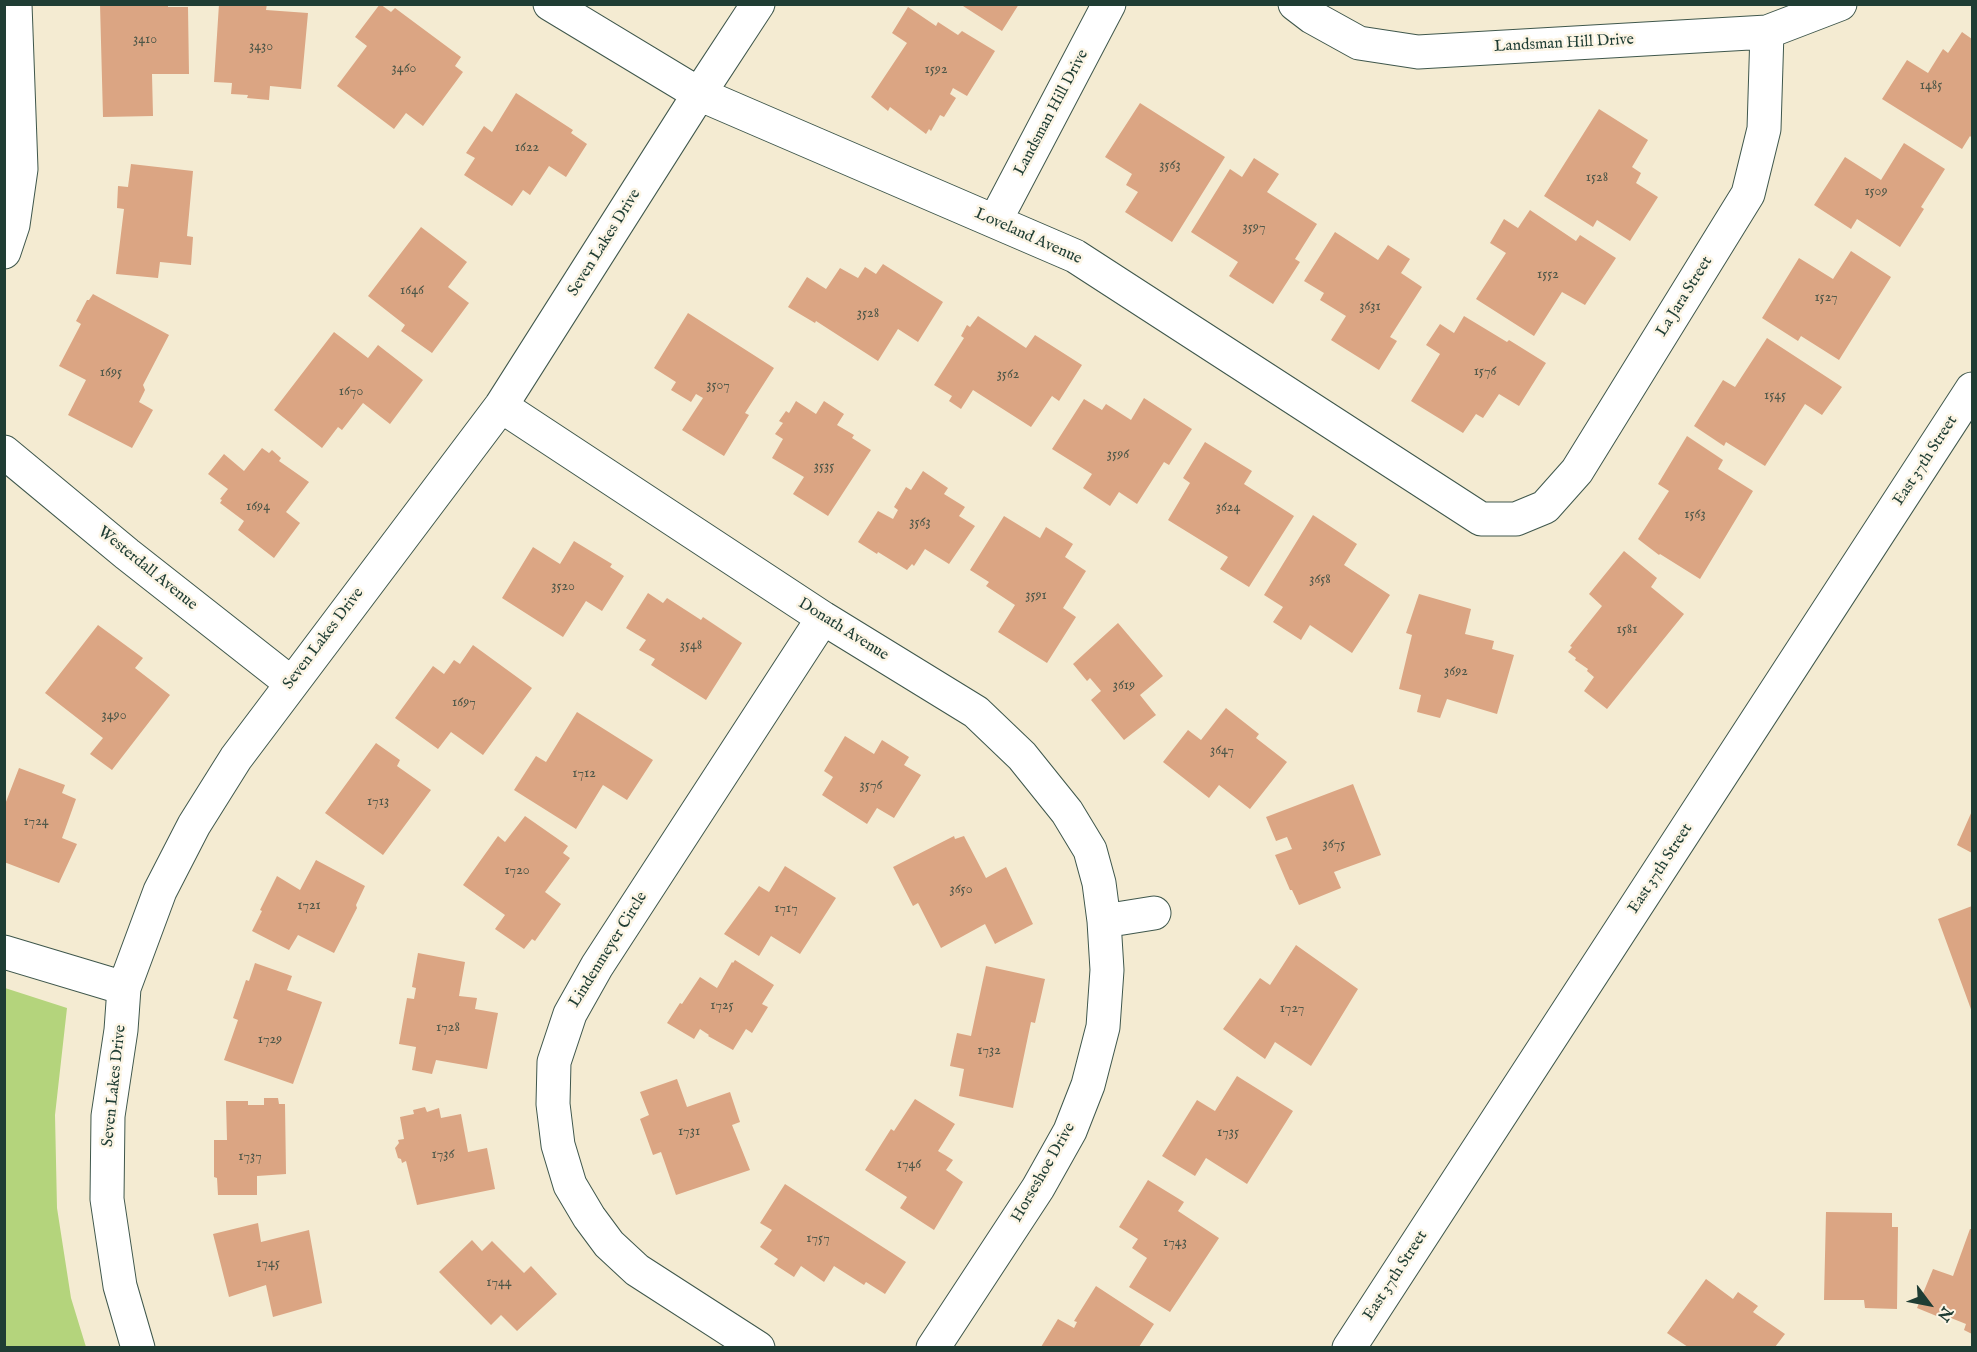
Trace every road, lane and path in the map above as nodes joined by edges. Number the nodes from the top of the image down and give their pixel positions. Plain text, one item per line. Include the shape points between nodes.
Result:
1 (15, 4) edge
2 (550, 4) edge
3 (759, 4) edge
4 (1108, 4) edge
5 (1295, 4) edge
6 (1840, 4) edge
7 (1767, 32) junction
8 (699, 94) junction
9 (995, 221) junction
10 (4, 252) edge
11 (1972, 390) edge
12 (501, 406) junction
13 (4, 452) edge
14 (1516, 519) joint
15 (823, 618) junction
16 (291, 683) junction
17 (1154, 912) dead end
18 (1104, 921) junction
19 (4, 952) edge
20 (123, 988) junction
21 (138, 1347) edge
22 (758, 1347) edge
23 (933, 1347) edge
24 (1349, 1347) edge

1 - 10 street via 21,169 13,225
2 - 8 street, Loveland Avenue
3 - 8 street, Seven Lakes Drive
4 - 9 street, Landsman Hill Drive
5 - 7 street, Landsman Hill Drive via 1359,43 1418,52
6 - 7 street, Landsman Hill Drive
7 - 14 street, La Jara Street via 1764,129 1748,194 1576,471 1545,507
8 - 9 street, Loveland Avenue
8 - 12 street, Seven Lakes Drive
9 - 14 street, Loveland Avenue via 1075,256 1482,519
11 - 24 street, East 37th Street
12 - 15 street, Donath Avenue
12 - 16 street, Seven Lakes Drive
13 - 16 street, Westerdall Avenue
15 - 18 street, Donath Avenue via 976,712 1022,756 1067,812 1090,850
15 - 22 street, Lindenmeyer Circle via 597,966 570,1014 554,1062 553,1104 558,1145 570,1185 589,1217 609,1244 637,1270
16 - 20 street, Seven Lakes Drive via 236,758 194,825 160,891
17 - 18 street
18 - 23 street, Horseshoe Drive via 1107,970 1103,1027 1088,1085 1070,1131 1038,1188
19 - 20 street
20 - 21 street, Seven Lakes Drive via 108,1116 107,1199 120,1286

